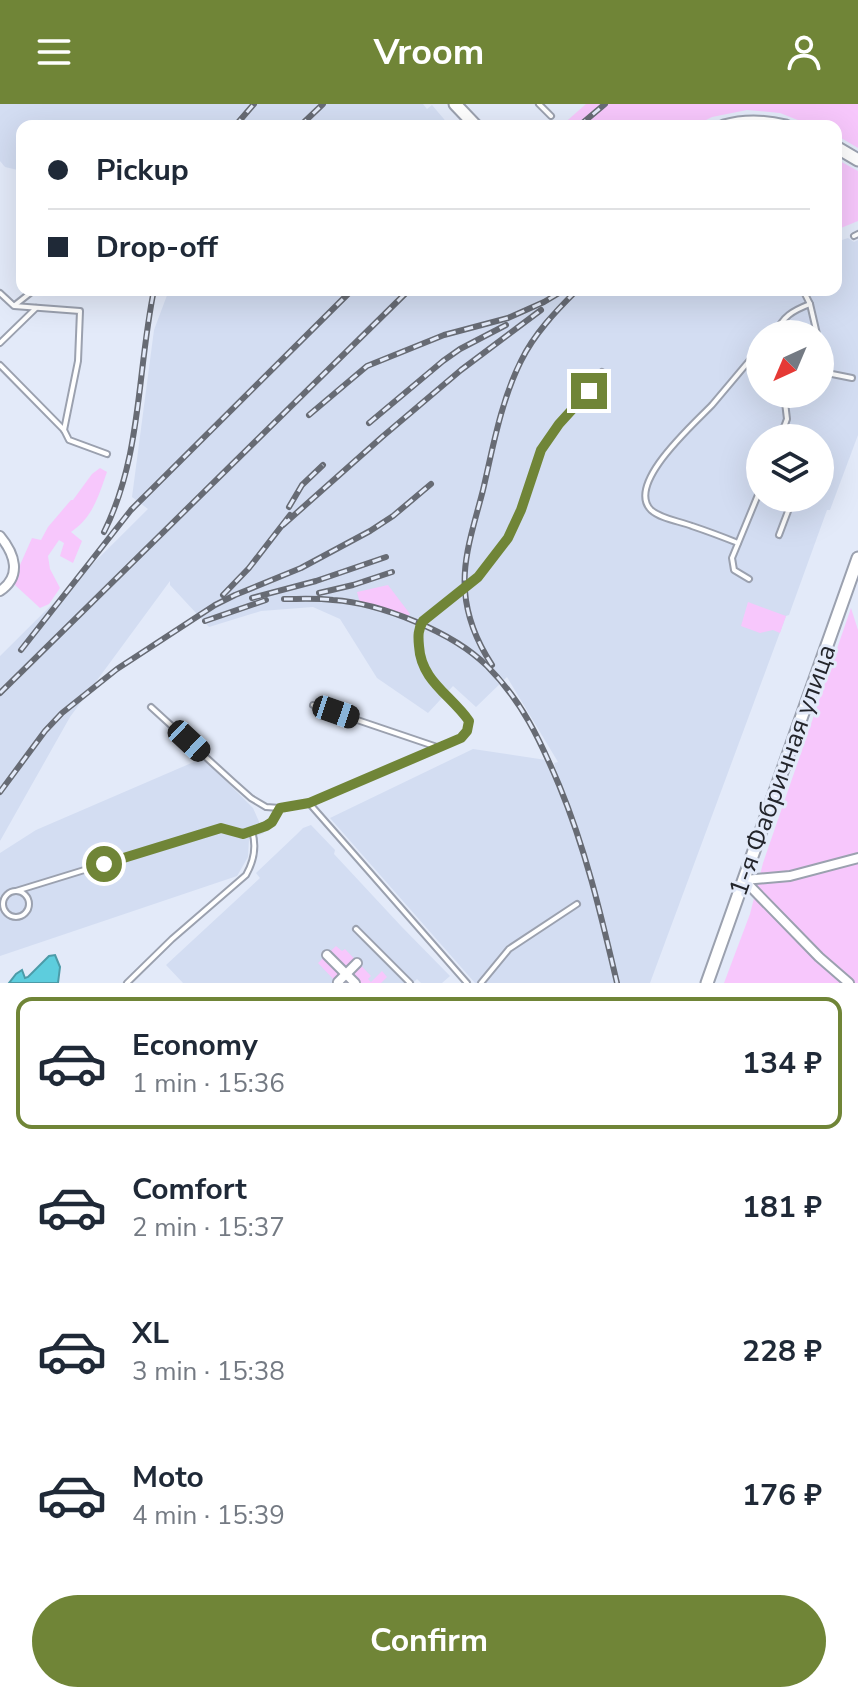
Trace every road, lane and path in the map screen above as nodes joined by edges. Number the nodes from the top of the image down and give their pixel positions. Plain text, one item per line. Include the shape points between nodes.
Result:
1 (539, 104) edge
2 (551, 116) dead end
3 (0, 293) edge
4 (26, 296) edge
5 (806, 296) edge
6 (810, 304) junction
7 (14, 306) junction
8 (36, 308) junction
9 (784, 320) edge
10 (814, 320) edge
11 (0, 343) edge
12 (746, 364) edge
13 (0, 365) edge
14 (602, 372) dead end
15 (834, 374) edge
16 (852, 378) dead end
17 (64, 430) junction
18 (107, 454) dead end
19 (751, 512) edge
20 (788, 512) edge
21 (779, 535) dead end
22 (0, 536) edge
23 (738, 543) junction
24 (858, 558) edge
25 (749, 579) dead end
26 (0, 591) edge
27 (313, 705) dead end
28 (151, 707) dead end
29 (439, 748) junction
30 (309, 803) junction
31 (280, 808) junction
32 (252, 831) junction
33 (858, 858) edge
34 (744, 880) junction
35 (16, 891) junction
36 (577, 904) dead end
37 (356, 929) dead end
38 (327, 955) dead end
39 (357, 963) dead end
40 (346, 974) junction
41 (338, 982) edge
42 (127, 983) edge
43 (355, 983) edge
44 (410, 983) edge
45 (467, 983) edge
46 (481, 983) edge
47 (707, 983) edge
48 (849, 983) edge

1 - 2 lane
3 - 7 lane
4 - 7 lane
5 - 6 lane
6 - 9 lane
6 - 10 lane
7 - 8 lane
8 - 11 lane
8 - 17 lane via 80,311 78,361
12 - 23 lane via 669,448 644,495 652,511
13 - 17 lane
14 - 29 lane via 541,450 508,538 478,577 421,624 418,636 426,673 469,721 461,738
15 - 16 lane
17 - 18 lane via 69,440
19 - 23 lane
20 - 21 lane
22 - 26 street via 14,556 10,583
23 - 25 lane via 734,570
24 - 34 main road, 1-я Фабричная улица
27 - 29 lane
28 - 31 lane via 251,798
29 - 30 lane
30 - 31 lane
30 - 45 lane
31 - 32 lane via 272,822
32 - 35 lane via 221,828
32 - 42 lane via 254,852 246,875
33 - 34 street via 790,876
34 - 47 main road, 1-я Фабричная улица
34 - 48 street
35 - 35 lane via 2,901 3,910 14,918 29,905
36 - 46 lane via 509,949
37 - 44 lane
38 - 40 street
39 - 40 street
40 - 41 street
40 - 43 street

